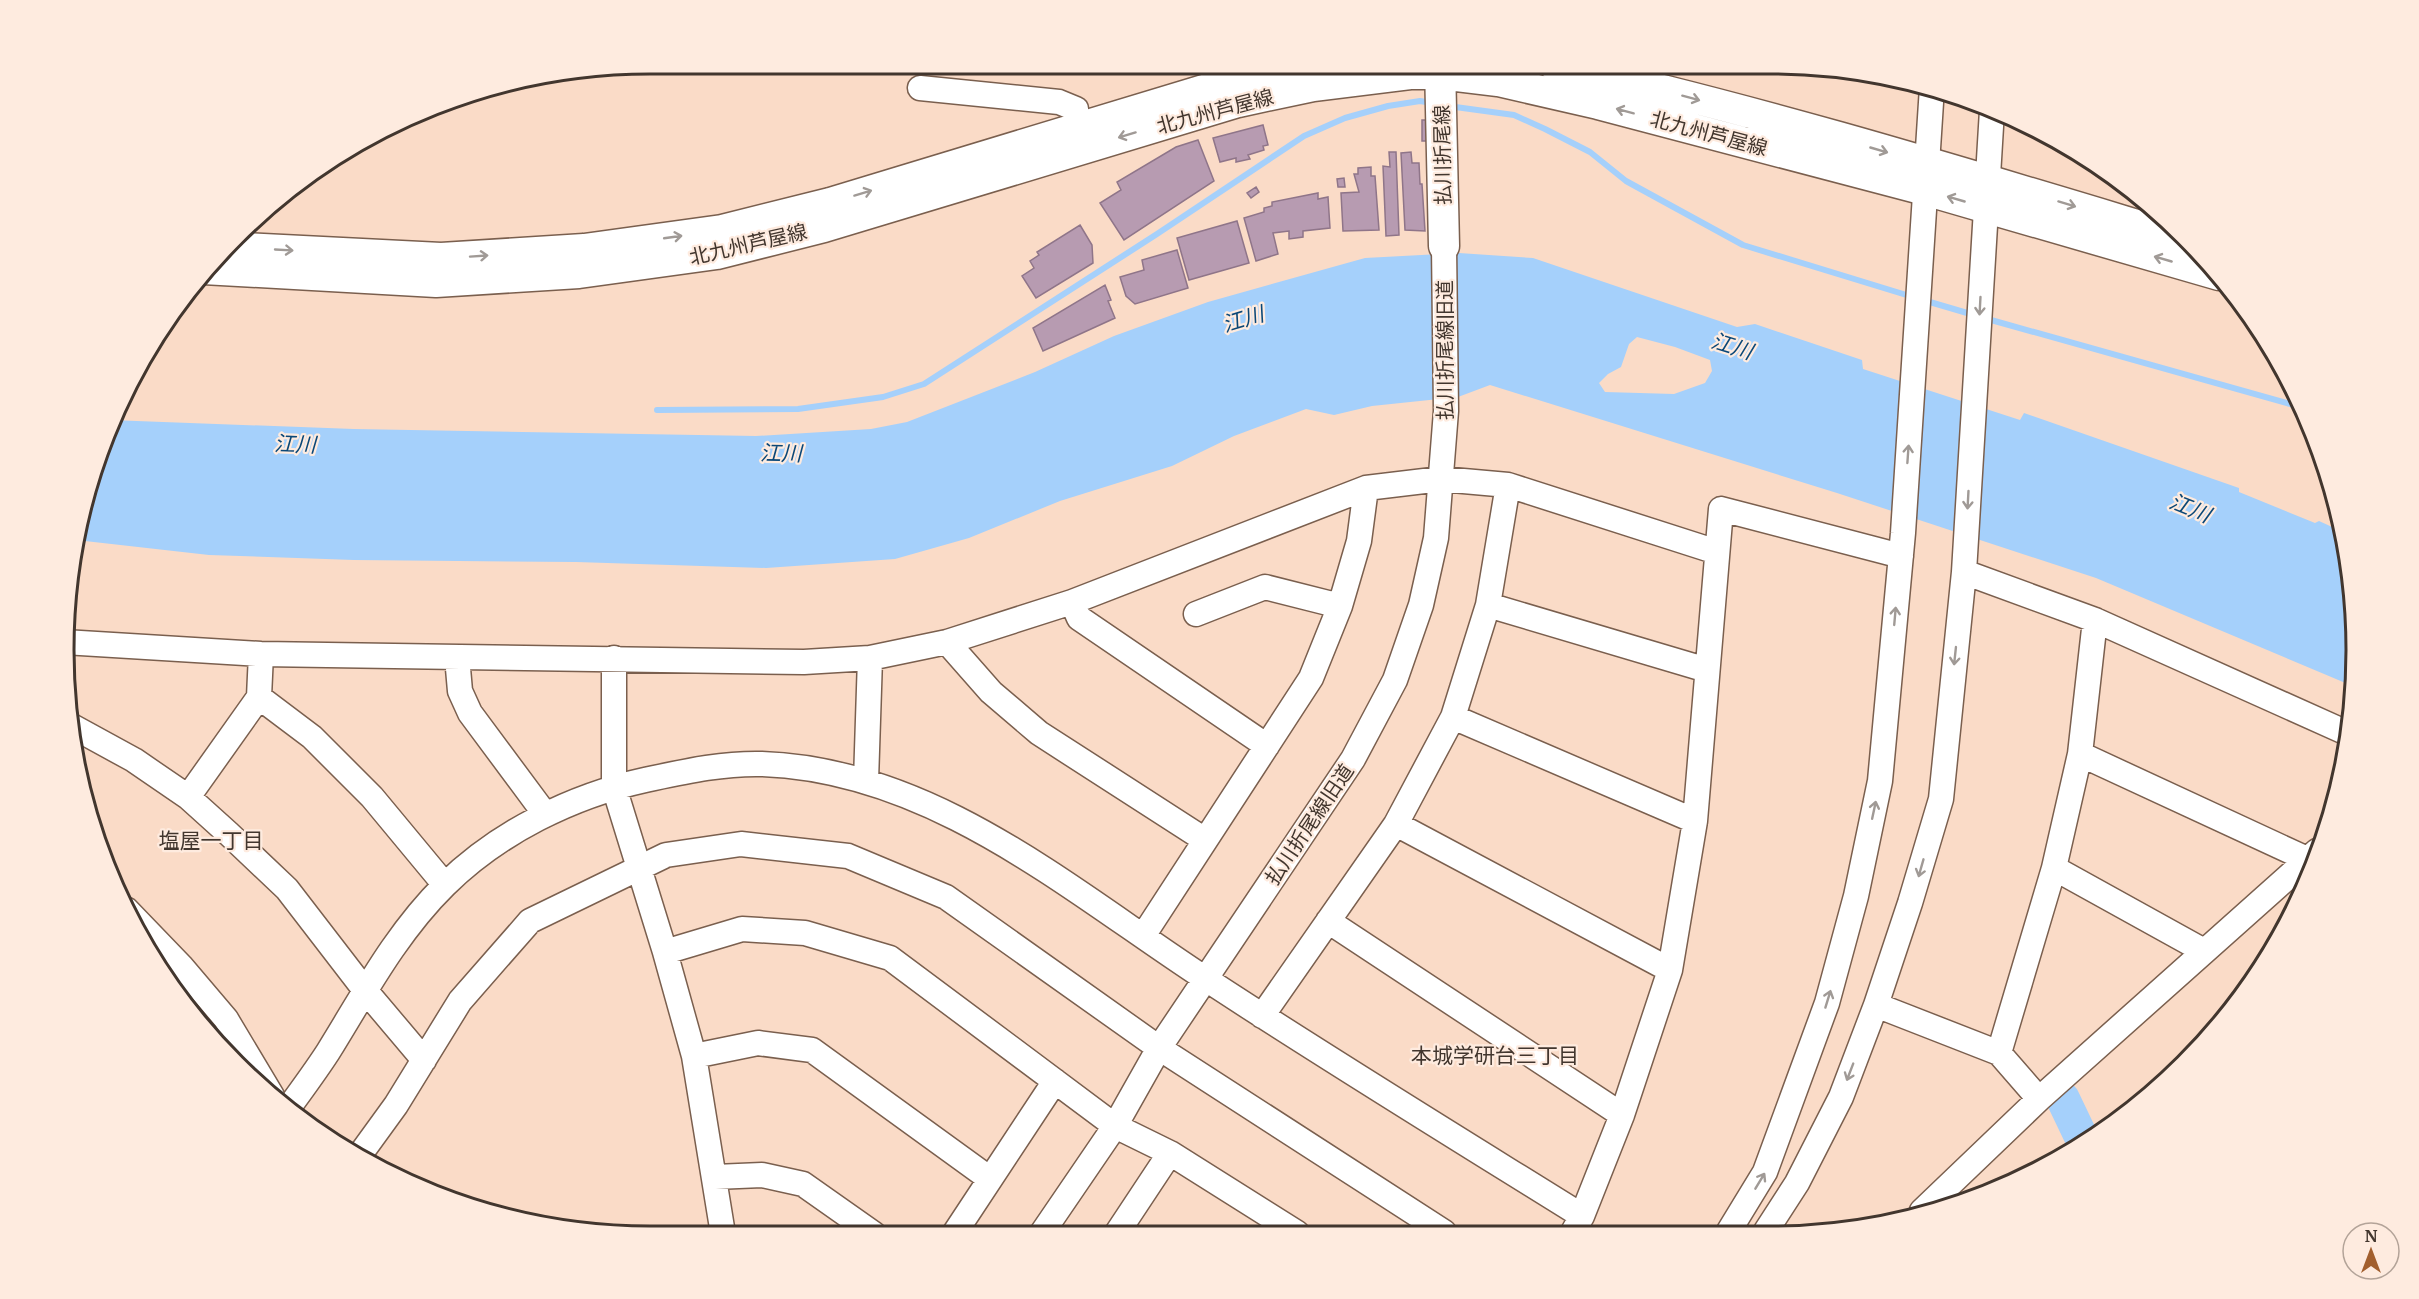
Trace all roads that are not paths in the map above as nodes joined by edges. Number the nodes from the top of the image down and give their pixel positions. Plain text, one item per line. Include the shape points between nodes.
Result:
1 (1262, 74) edge
2 (1410, 74) edge
3 (1440, 74) edge
4 (1464, 74) edge
5 (1593, 74) edge
6 (920, 88) dead end
7 (1931, 97) edge
8 (1992, 118) edge
9 (1078, 138) junction
10 (1926, 176) junction
11 (1987, 194) junction
12 (2171, 236) edge
13 (237, 248) edge
14 (1444, 250) joint
15 (2202, 269) edge
16 (216, 270) edge
17 (1441, 479) junction
18 (1508, 485) junction
19 (1366, 489) junction
20 (1902, 545) junction
21 (1716, 552) junction
22 (1964, 564) junction
23 (1072, 602) junction
24 (1488, 605) junction
25 (1340, 606) junction
26 (1196, 614) dead end
27 (2095, 620) junction
28 (947, 642) junction
29 (74, 643) edge
30 (261, 654) junction
31 (458, 657) junction
32 (614, 658) junction
33 (870, 658) junction
34 (1707, 670) junction
35 (259, 698) junction
36 (1453, 717) junction
37 (79, 730) edge
38 (2340, 730) edge
39 (1267, 746) junction
40 (2080, 754) junction
41 (866, 781) junction
42 (614, 787) junction
43 (188, 797) junction
44 (545, 814) junction
45 (1695, 821) junction
46 (1396, 824) junction
47 (1205, 840) junction
48 (2308, 853) edge
49 (2305, 862) edge
50 (640, 868) junction
51 (2054, 868) junction
52 (446, 885) junction
53 (1328, 921) junction
54 (147, 931) edge
55 (1143, 936) junction
56 (2204, 951) junction
57 (665, 952) junction
58 (1670, 970) junction
59 (1206, 979) junction
60 (364, 989) junction
61 (1876, 1005) junction
62 (1262, 1016) junction
63 (1159, 1047) junction
64 (1999, 1053) junction
65 (694, 1056) junction
66 (424, 1060) junction
67 (257, 1071) edge
68 (1054, 1081) junction
69 (2039, 1099) junction
70 (293, 1101) edge
71 (1622, 1115) junction
72 (1115, 1126) junction
73 (364, 1149) edge
74 (1170, 1153) junction
75 (715, 1177) junction
76 (990, 1179) junction
77 (1931, 1202) edge
78 (1578, 1224) edge
79 (722, 1226) edge
80 (863, 1226) edge
81 (959, 1226) edge
82 (1047, 1226) edge
83 (1122, 1226) edge
84 (1286, 1226) edge
85 (1435, 1226) edge
86 (1732, 1226) edge
87 (1769, 1226) edge

1 - 9 main road, 北九州芦屋線
2 -> 9 main road, 北九州芦屋線 via 1313,86
3 - 14 main road, 払川折尾線
10 -> 4 main road, 北九州芦屋線
5 -> 10 main road, 北九州芦屋線 via 1752,114
6 - 9 street via 1059,102 1076,109
7 - 10 street
8 - 11 street
13 -> 9 main road, 北九州芦屋線 via 441,258 584,249 722,230
9 - 16 main road, 北九州芦屋線 via 824,227 717,254 579,273 436,282
10 - 11 main road, 北九州芦屋線
20 -> 10 street
11 -> 12 main road, 北九州芦屋線
15 -> 11 main road, 北九州芦屋線
11 -> 22 street
14 - 17 street, 払川折尾線旧道 via 1446,411
17 - 18 street
17 - 19 street
17 - 59 street, 払川折尾線旧道 via 1436,538 1424,594 1395,680 1353,759
18 - 21 street
18 - 24 street
19 - 23 street
19 - 25 street via 1359,542
20 - 21 street via 1721,509
86 -> 20 street via 1765,1172 1827,1003 1856,896 1880,781
21 - 34 street
22 - 27 street
22 -> 61 street via 1941,799
23 - 28 street
23 - 39 street via 1079,618
24 - 34 street
24 - 36 street
25 - 26 street via 1265,587
25 - 39 street via 1311,678
27 - 38 street
27 - 40 street
28 - 33 street
28 - 47 street via 991,692 1039,733
29 - 30 street
30 - 31 street
30 - 35 street
31 - 32 street
31 - 44 street via 460,691 471,713
32 - 33 street via 804,662
32 - 42 street
33 - 41 street
34 - 45 street
35 - 43 street
35 - 52 street via 312,737 372,797
36 - 45 street
36 - 46 street
37 - 43 street via 134,760
39 - 47 street
40 - 48 street
40 - 51 street
41 - 42 street via 817,770 761,764 702,768
41 - 55 street via 980,829
42 - 44 street
42 - 50 street
43 - 60 street via 287,889
44 - 52 street via 486,850
45 - 58 street
46 - 53 street
46 - 58 street
47 - 55 street
49 - 56 street
50 - 57 street
50 - 63 street via 666,855 741,844 848,856 946,897
50 - 66 street via 530,921 460,1001
51 - 56 street
51 - 64 street
52 - 60 street
53 - 62 street
53 - 71 street
54 - 67 street via 226,1019
55 - 59 street
56 - 69 street
57 - 65 street
57 - 68 street via 742,929 805,933 890,957
58 - 71 street
59 - 62 street
59 - 63 street, 払川折尾線旧道
60 - 66 street
60 - 70 street
61 - 64 street
61 -> 87 street via 1840,1097 1797,1183
62 - 78 street
63 - 72 street, 払川折尾線旧道
63 - 85 street
64 - 69 street
65 - 75 street
65 - 76 street via 758,1043 812,1050
66 - 73 street
68 - 72 street
68 - 76 street
69 - 77 street
71 - 78 street
72 - 74 street
72 - 82 street, 払川折尾線旧道
74 - 83 street
74 - 84 street
75 - 79 street
75 - 80 street via 762,1175 803,1184
76 - 81 street

